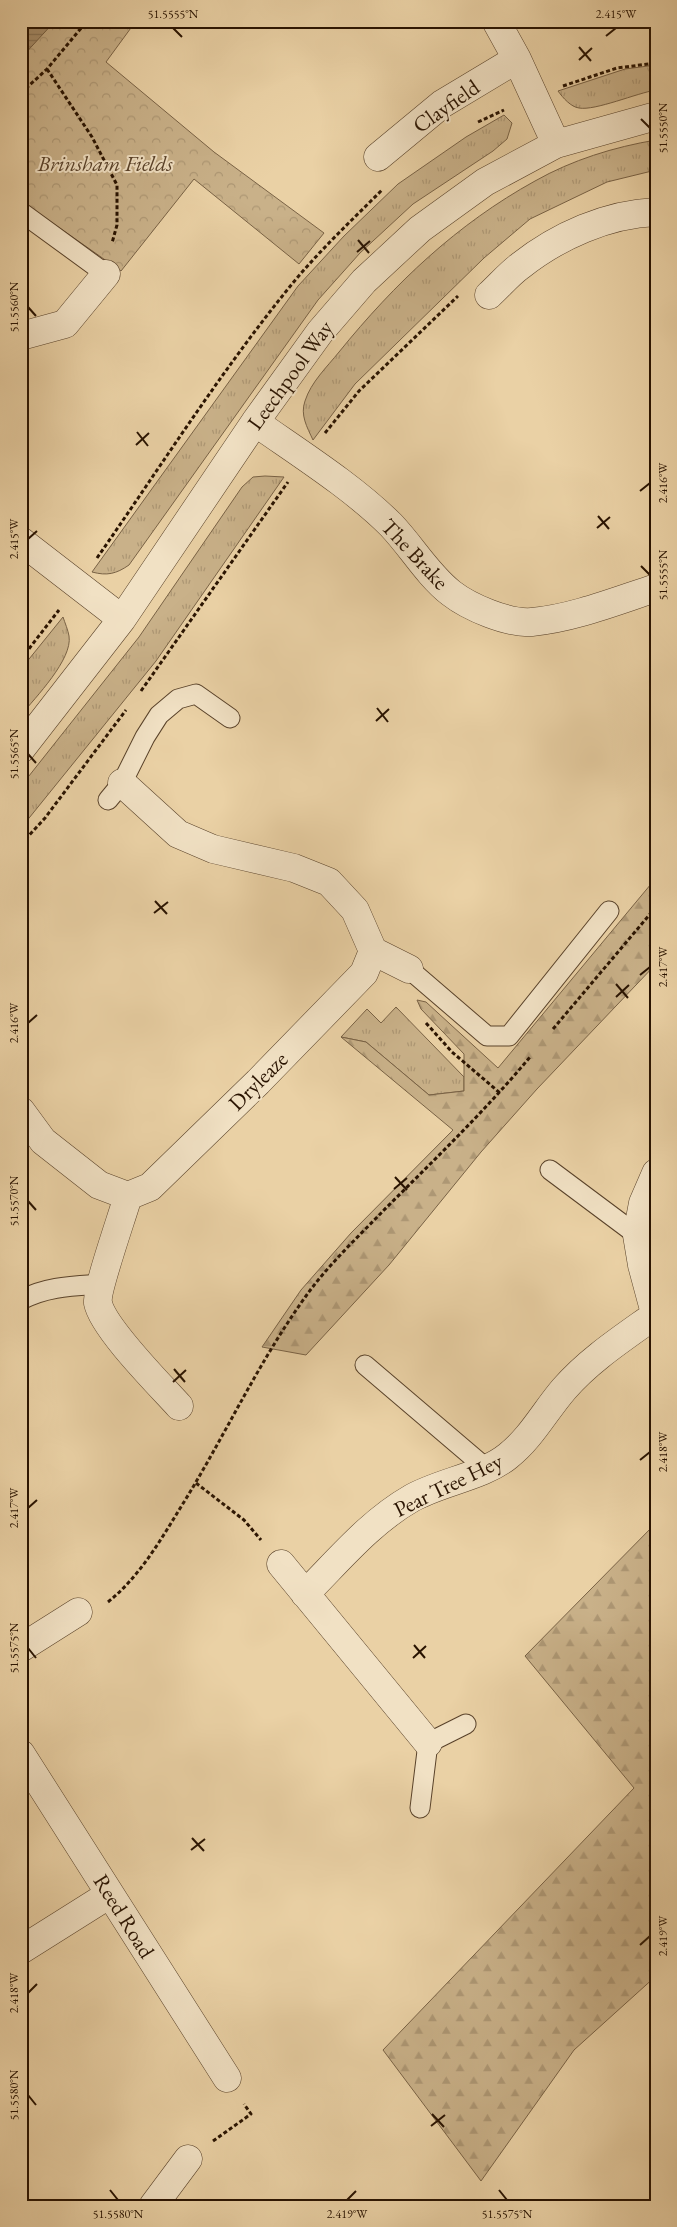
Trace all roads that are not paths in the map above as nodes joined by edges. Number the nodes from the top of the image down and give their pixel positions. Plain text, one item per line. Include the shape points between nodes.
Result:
1 (496, 21) edge
2 (517, 59) junction
3 (656, 116) edge
4 (556, 144) junction
5 (378, 157) dead end
6 (21, 212) edge
7 (656, 212) edge
8 (106, 274) joint
9 (489, 295) dead end
10 (21, 336) edge
11 (255, 422) junction
12 (21, 542) edge
13 (656, 588) edge
14 (122, 619) junction
15 (230, 718) dead end
16 (21, 749) edge
17 (115, 791) joint
18 (608, 911) dead end
19 (373, 951) junction
20 (409, 969) joint
21 (21, 1111) edge
22 (550, 1170) dead end
23 (656, 1173) edge
24 (128, 1196) junction
25 (637, 1235) junction
26 (102, 1284) junction
27 (21, 1300) edge
28 (655, 1316) edge
29 (365, 1365) dead end
30 (179, 1406) dead end
31 (487, 1468) junction
32 (280, 1564) road end
33 (305, 1594) junction
34 (78, 1612) road end
35 (21, 1648) edge
36 (466, 1724) dead end
37 (428, 1743) junction
38 (21, 1754) edge
39 (420, 1808) dead end
40 (110, 1894) junction
41 (21, 1950) edge
42 (227, 2078) road end
43 (188, 2159) road end
44 (153, 2206) edge

1 - 2 street
2 - 4 street
2 - 5 street, Clayfield via 442,104
3 - 4 street, Leechpool Way
4 - 11 street, Leechpool Way via 485,182 420,229 364,281 320,332
6 - 8 lane
7 - 9 street via 598,222 549,246 520,266
8 - 10 street via 66,324
11 - 13 street, The Brake via 337,480 391,525 452,594 492,615 530,622 575,613
11 - 14 street, Leechpool Way
12 - 14 street
14 - 16 street, Leechpool Way
15 - 17 lane via 196,694 178,699 159,715
17 - 19 street via 178,834 213,849 294,868 329,882 355,910
18 - 20 lane via 509,1036 487,1036
19 - 20 street
19 - 24 street, Dryleaze via 364,973 258,1082 150,1187
21 - 24 street via 43,1141 99,1185
22 - 25 lane
23 - 25 street, Pear Tree Hey via 643,1203
24 - 26 street
25 - 28 street, Pear Tree Hey
26 - 27 lane via 37,1291
26 - 30 street via 98,1303 111,1329
28 - 31 street, Pear Tree Hey via 595,1359 565,1388 524,1441 508,1457
29 - 31 lane
31 - 33 street, Pear Tree Hey via 412,1498 375,1522
32 - 33 street
33 - 37 street
34 - 35 street
36 - 37 lane
37 - 39 lane
38 - 40 street, Reed Road
40 - 41 street
40 - 42 street, Reed Road
43 - 44 street

